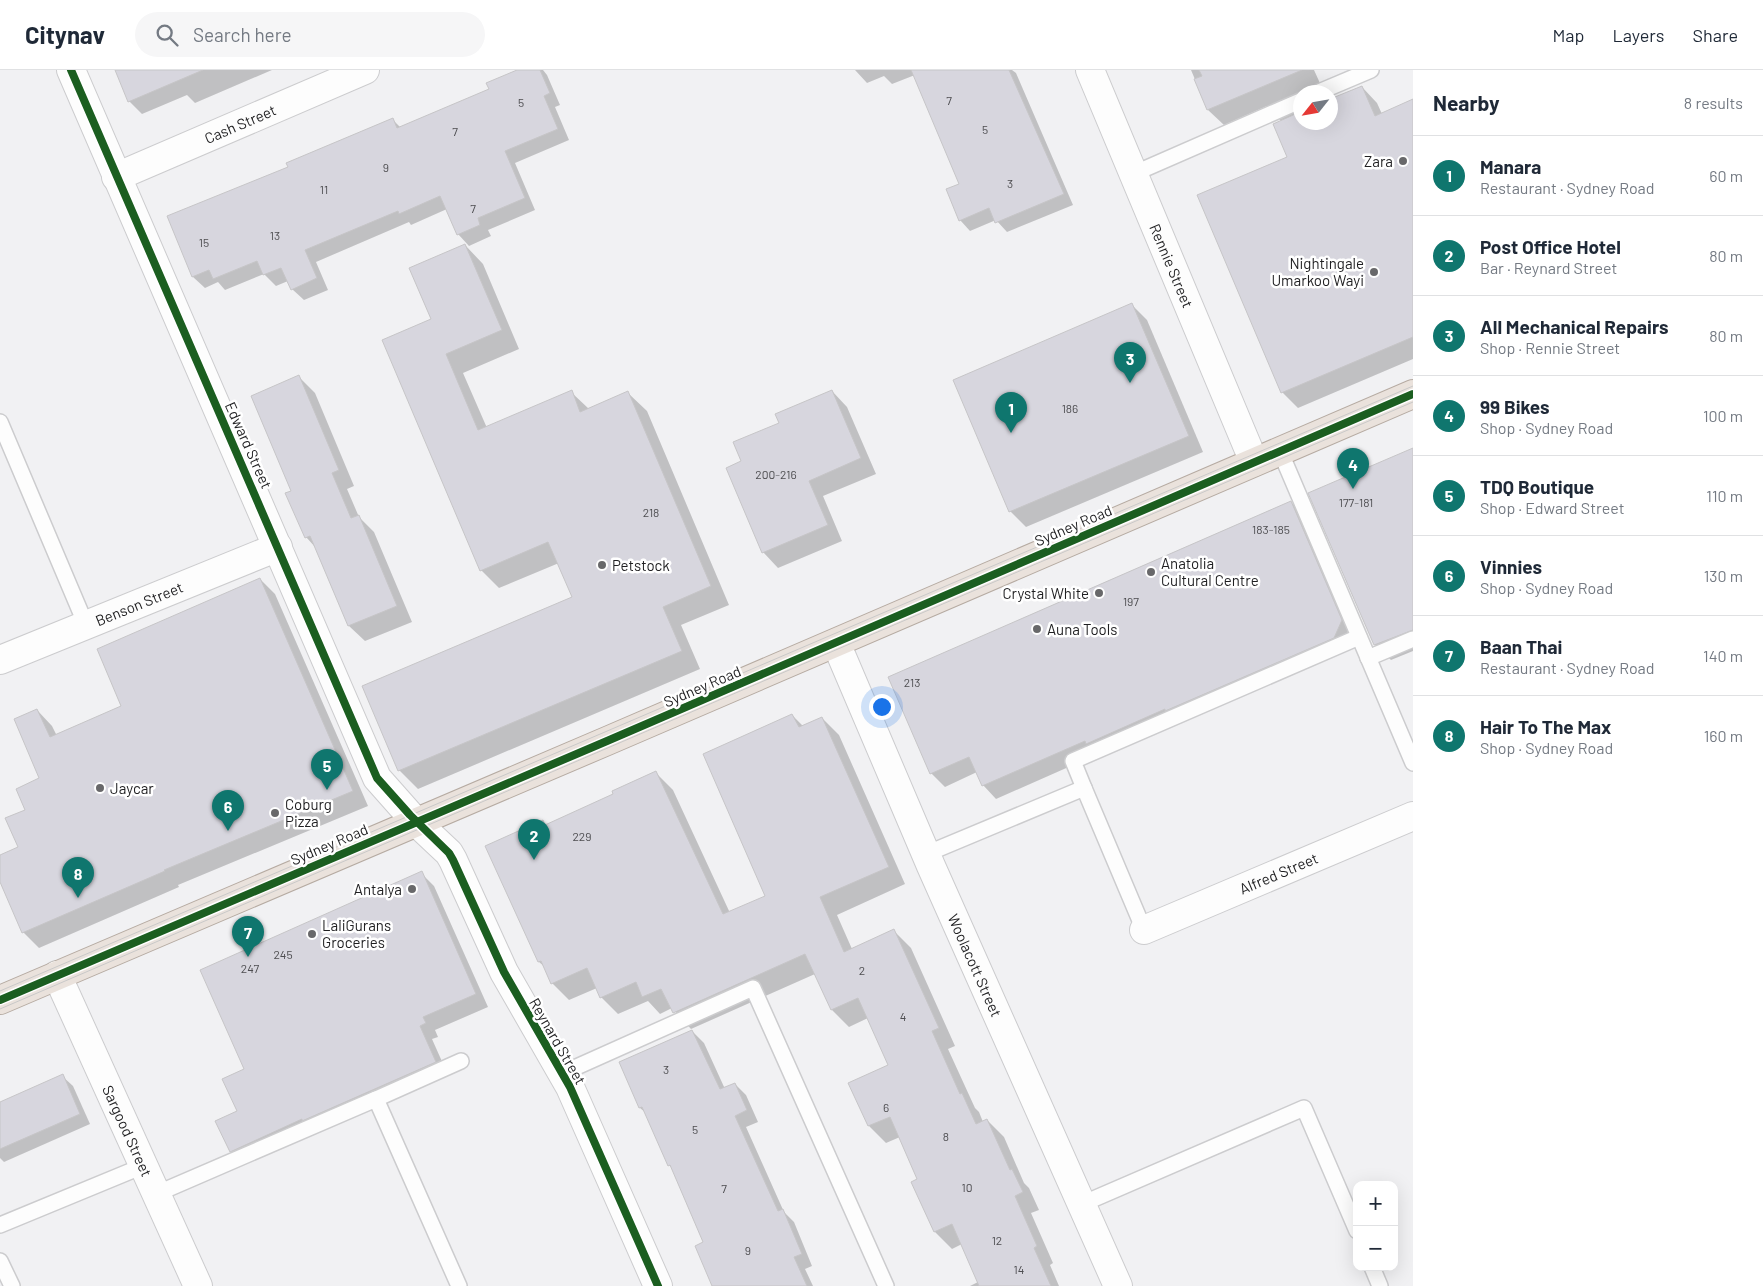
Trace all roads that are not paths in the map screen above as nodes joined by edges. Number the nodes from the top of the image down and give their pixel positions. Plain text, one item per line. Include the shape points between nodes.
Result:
1 (71, 70) edge
2 (365, 70) edge
3 (1090, 70) edge
4 (1371, 70) edge
5 (1336, 85) edge
6 (1293, 104) edge
7 (1133, 174) junction
8 (116, 177) junction
9 (1413, 394) edge
10 (0, 422) edge
11 (1280, 451) junction
12 (1254, 462) junction
13 (278, 547) junction
14 (86, 625) junction
15 (1359, 637) junction
16 (1413, 639) edge
17 (836, 643) junction
18 (1368, 658) junction
19 (0, 660) edge
20 (1413, 763) edge
21 (1084, 788) junction
22 (1413, 816) edge
23 (416, 822) junction
24 (926, 854) junction
25 (1144, 930) joint
26 (57, 975) junction
27 (0, 1000) edge
28 (461, 1061) dead end
29 (563, 1073) junction
30 (376, 1099) junction
31 (143, 1166) junction
32 (156, 1194) junction
33 (1082, 1204) junction
34 (0, 1225) edge
35 (1355, 1226) edge
36 (0, 1261) edge
37 (1374, 1271) edge
38 (12, 1286) edge
39 (198, 1286) edge
40 (458, 1286) edge
41 (658, 1286) edge
42 (886, 1286) edge
43 (1118, 1286) edge
44 (1380, 1286) edge

1 - 8 street, Edward Street
2 - 8 street, Cash Street
3 - 7 street, Rennie Street
4 - 5 lane
6 - 7 lane
7 - 12 street, Rennie Street
8 - 13 street, Edward Street
9 - 11 highway, Sydney Road
10 - 14 lane
11 - 12 highway, Sydney Road
11 - 15 lane
12 - 17 highway, Sydney Road
13 - 14 street, Benson Street
13 - 23 street, Edward Street via 377,778
14 - 19 street, Benson Street
15 - 18 lane
15 - 21 lane via 1073,761
16 - 18 lane
17 - 23 highway, Sydney Road
17 - 24 street, Woolacott Street
18 - 20 lane
21 - 24 lane
21 - 25 lane
22 - 25 street, Alfred Street
23 - 26 highway, Sydney Road
23 - 29 street, Reynard Street via 449,853 504,972
24 - 33 street, Woolacott Street
26 - 27 highway, Sydney Road
26 - 31 street, Sargood Street
28 - 30 lane
29 - 41 street, Reynard Street
29 - 42 lane via 753,988
30 - 32 lane
30 - 40 lane
31 - 32 street, Sargood Street
31 - 34 lane
32 - 39 street, Sargood Street
33 - 35 lane via 1304,1108
33 - 43 street, Woolacott Street
36 - 38 lane
37 - 44 lane

